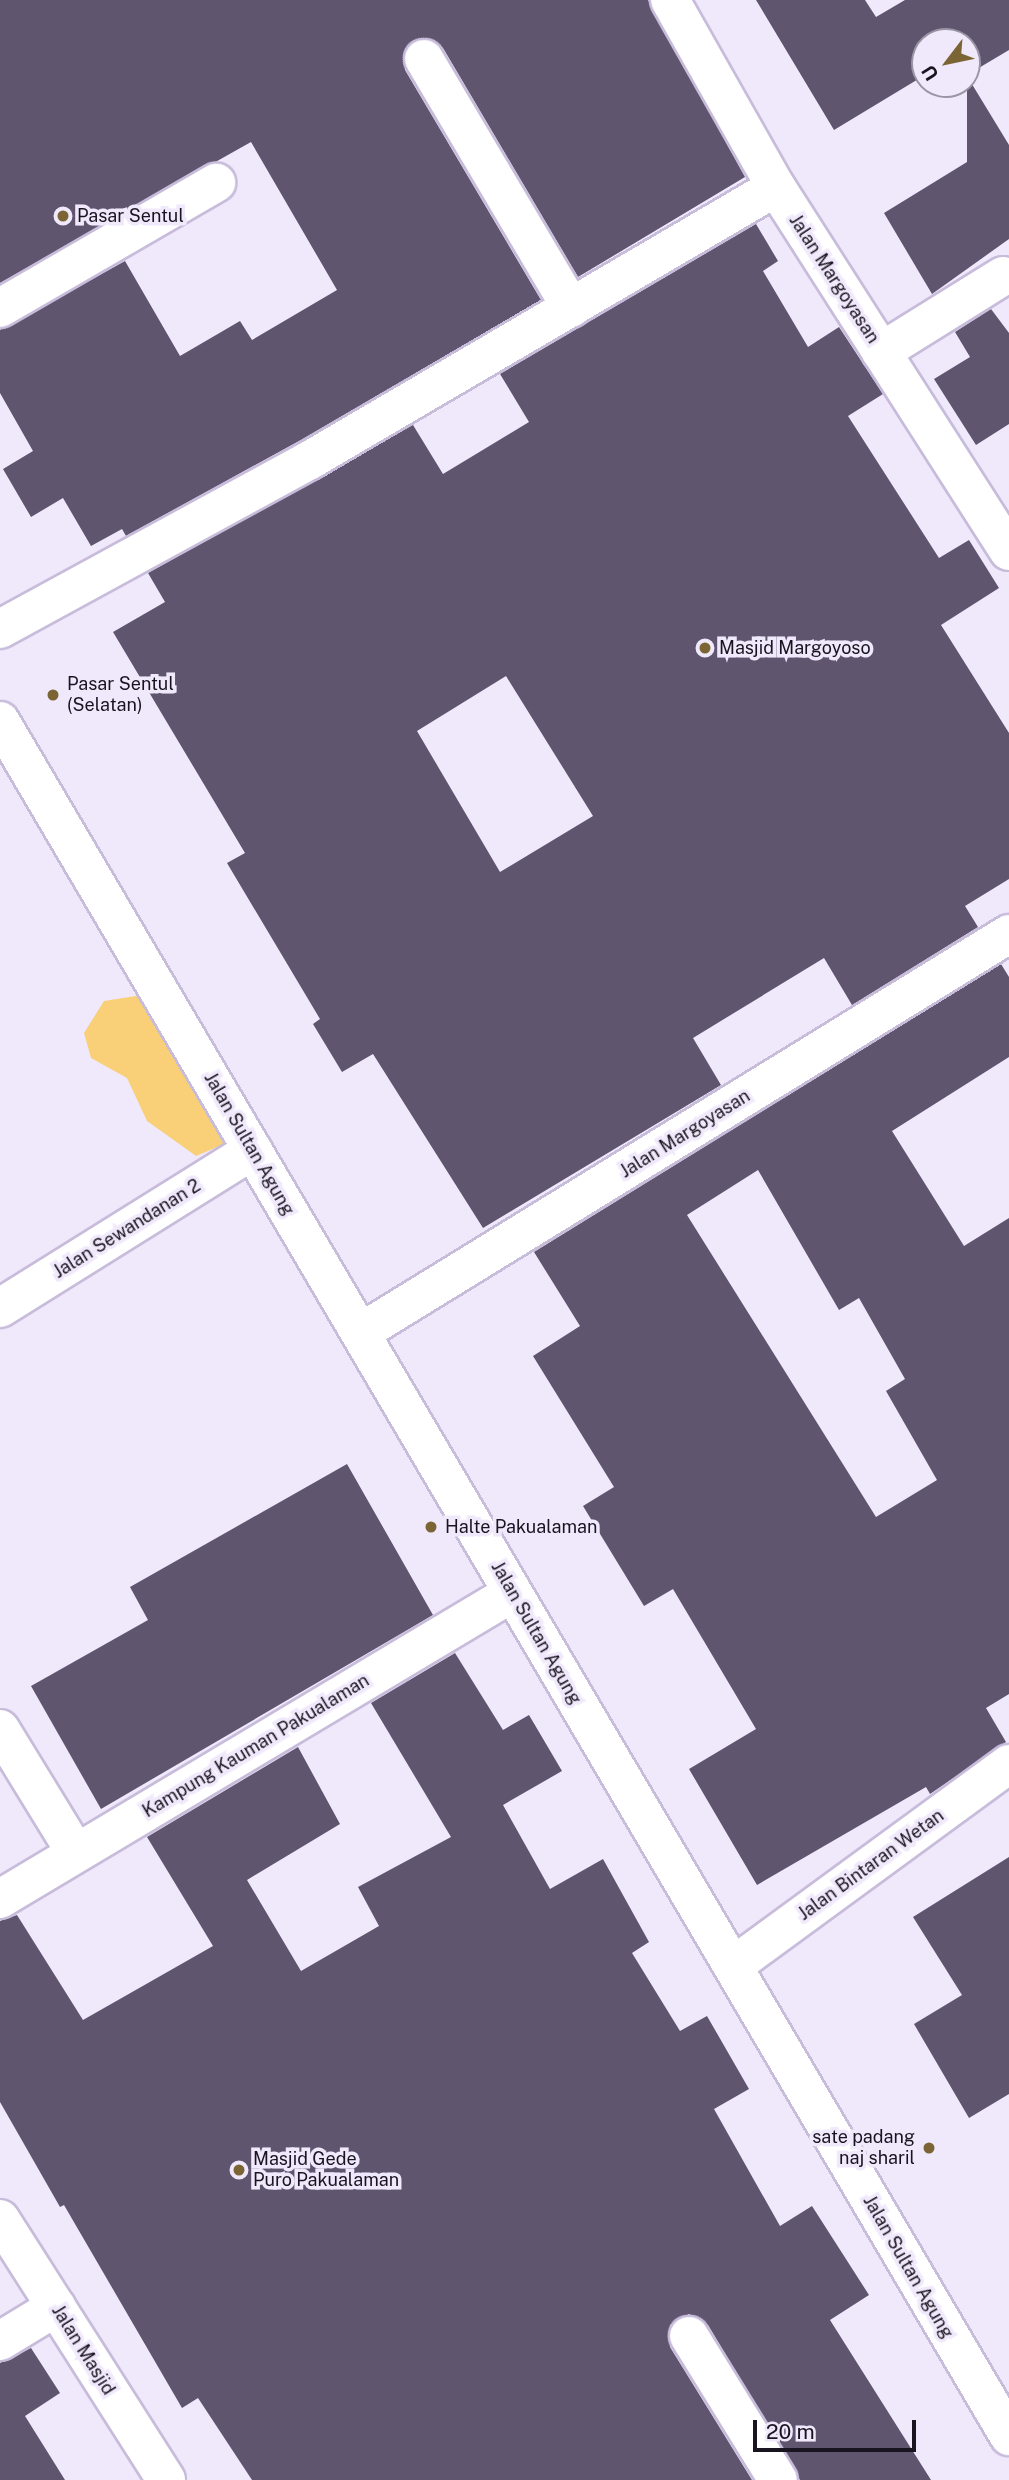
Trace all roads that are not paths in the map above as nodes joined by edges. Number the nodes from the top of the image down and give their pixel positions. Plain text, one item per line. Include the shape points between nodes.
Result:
1 (670, 0) edge
2 (424, 59) dead end
3 (216, 183) dead end
4 (776, 187) junction
5 (1007, 281) edge
6 (0, 308) edge
7 (571, 308) junction
8 (881, 352) junction
9 (1009, 551) edge
10 (0, 629) edge
11 (0, 721) edge
12 (1009, 934) edge
13 (253, 1150) junction
14 (0, 1308) edge
15 (360, 1333) junction
16 (512, 1593) junction
17 (0, 1729) edge
18 (1009, 1765) edge
19 (76, 1853) junction
20 (0, 1899) edge
21 (733, 1966) junction
22 (0, 2220) edge
23 (56, 2307) junction
24 (689, 2336) dead end
25 (0, 2341) edge
26 (1009, 2436) edge
27 (166, 2480) edge
28 (778, 2480) edge

1 - 4 street, Jalan Margoyasan
2 - 7 street
3 - 6 street
4 - 7 street
4 - 8 street, Jalan Margoyasan
5 - 8 street
7 - 10 street
8 - 9 street, Jalan Margoyasan
11 - 13 street, Jalan Sultan Agung
12 - 15 street, Jalan Margoyasan
13 - 14 street, Jalan Sewandanan 2
13 - 15 street, Jalan Sultan Agung
15 - 16 street, Jalan Sultan Agung
16 - 19 street, Kampung Kauman Pakualaman
16 - 21 street, Jalan Sultan Agung
17 - 19 street
18 - 21 street, Jalan Bintaran Wetan
19 - 20 street, Kampung Kauman Pakualaman
21 - 26 street, Jalan Sultan Agung
22 - 23 street, Jalan Masjid
23 - 25 street
23 - 27 street, Jalan Masjid
24 - 28 street

